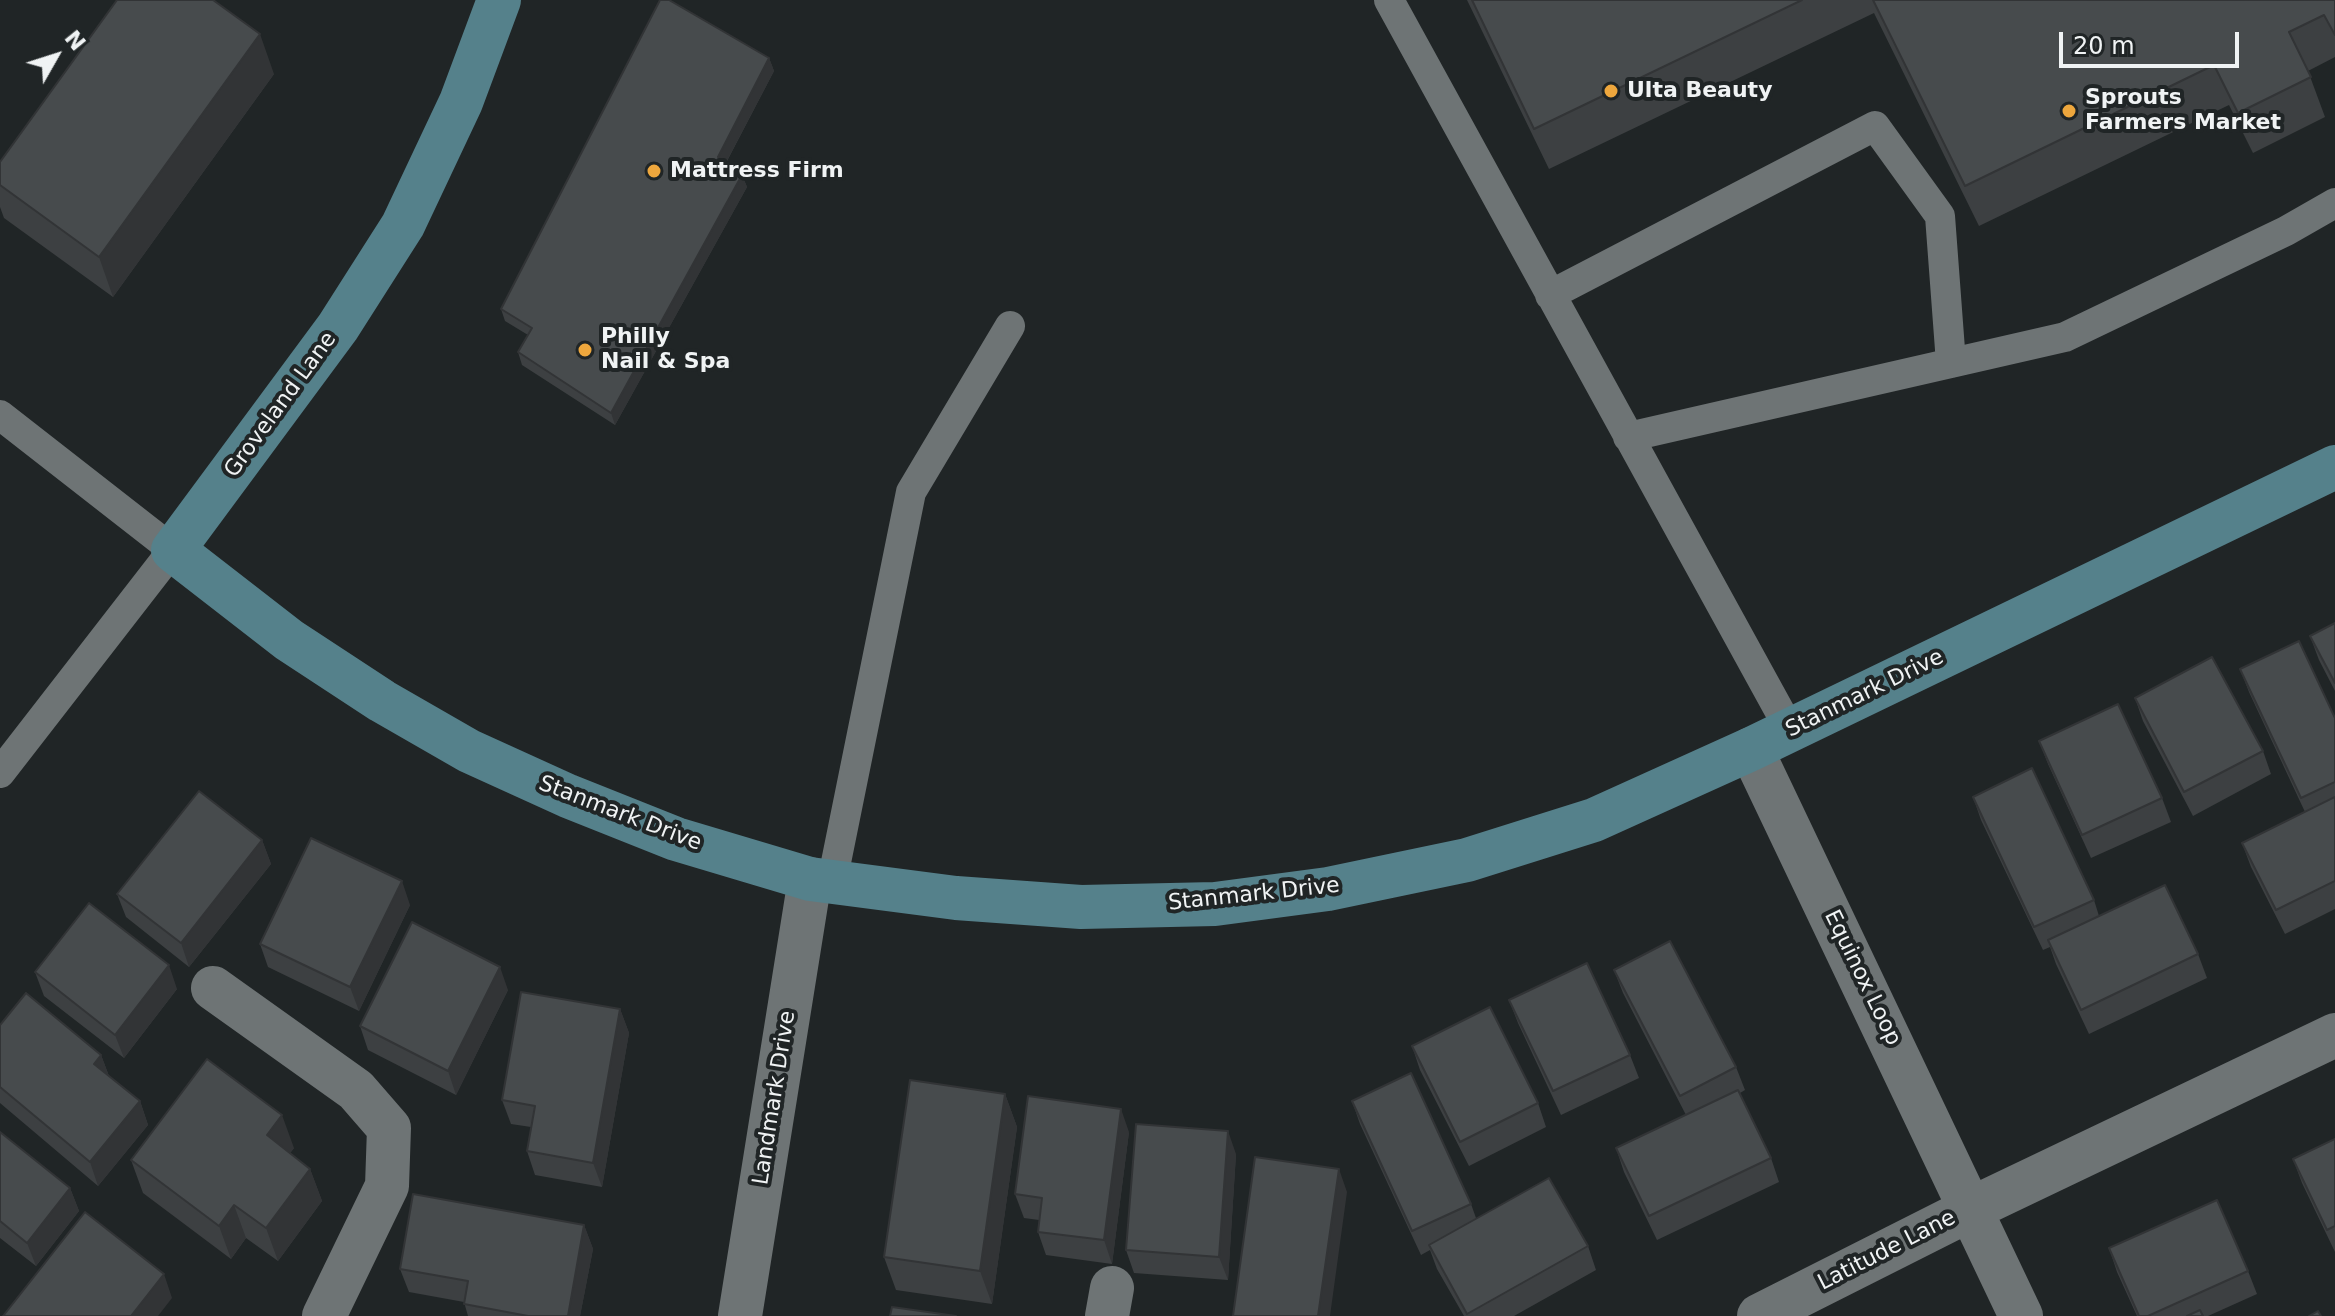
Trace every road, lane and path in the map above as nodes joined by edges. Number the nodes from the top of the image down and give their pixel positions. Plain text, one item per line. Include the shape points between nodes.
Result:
1 (499, 0) edge
2 (1389, 0) edge
3 (2335, 203) edge
4 (1550, 295) junction
5 (1010, 326) dead end
6 (1951, 363) junction
7 (0, 415) edge
8 (1628, 437) junction
9 (2335, 467) edge
10 (173, 550) junction
11 (1790, 730) junction
12 (1751, 749) junction
13 (0, 773) edge
14 (821, 880) junction
15 (213, 988) dead end
16 (2335, 1035) edge
17 (1973, 1208) junction
18 (324, 1316) edge
19 (740, 1316) edge
20 (1759, 1316) edge
21 (2021, 1316) edge

1 - 10 main road, Groveland Lane via 461,102 403,225 329,340
2 - 4 lane
3 - 6 lane via 2065,337
4 - 6 lane via 1875,126 1940,216
4 - 8 lane
5 - 14 lane via 911,492
6 - 8 lane
7 - 10 lane
8 - 11 lane
9 - 11 main road, Stanmark Drive
10 - 13 lane, Groveland Lane
10 - 14 main road, Stanmark Drive via 289,640 469,751 676,839
11 - 12 main road, Stanmark Drive
12 - 14 main road, Stanmark Drive via 1594,820 1467,860 1328,889 1215,904 1081,907
12 - 17 street, Equinox Loop
14 - 19 street, Landmark Drive
15 - 18 street via 356,1090 389,1128 387,1186
16 - 17 street
17 - 20 street, Latitude Lane
17 - 21 street, Equinox Loop

